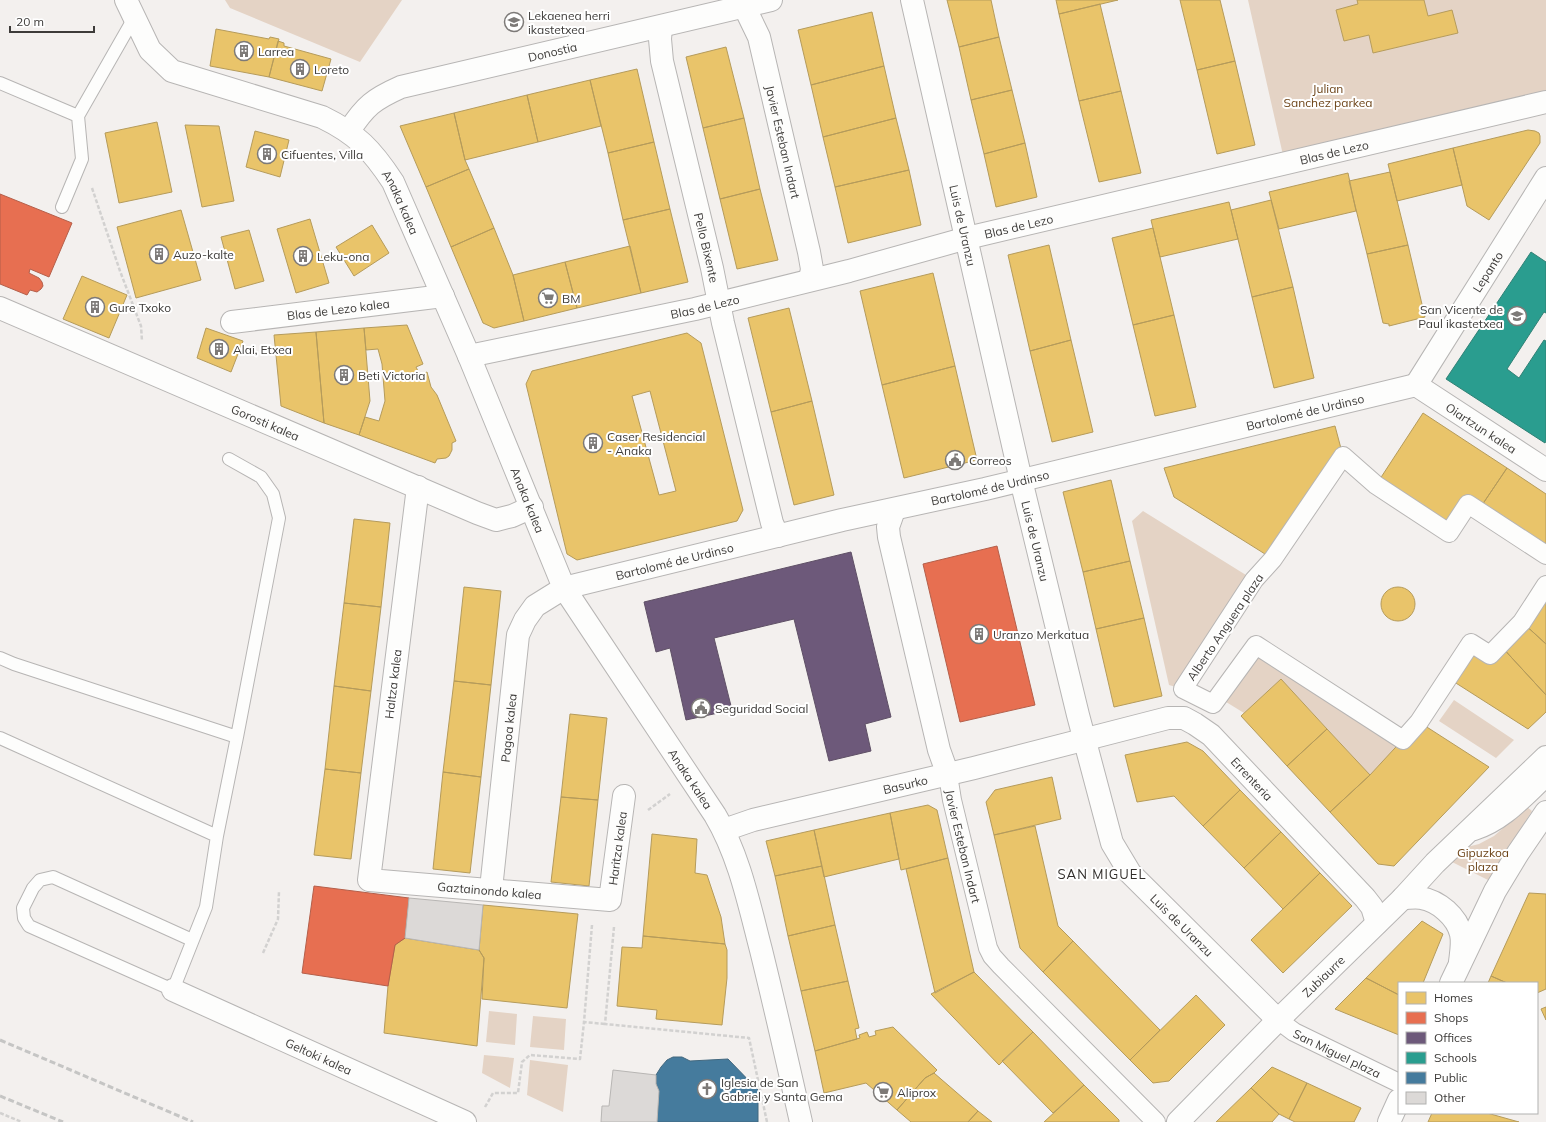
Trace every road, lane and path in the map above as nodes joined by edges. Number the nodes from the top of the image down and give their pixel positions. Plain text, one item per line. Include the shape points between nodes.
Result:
1 (771, 0) edge
2 (912, 0) edge
3 (744, 6) junction
4 (130, 9) edge
5 (660, 27) junction
6 (0, 83) edge
7 (1546, 102) edge
8 (78, 116) junction
9 (349, 131) junction
10 (82, 159) junction
11 (1546, 178) edge
12 (62, 207) dead end
13 (967, 238) junction
14 (810, 280) junction
15 (443, 296) junction
16 (719, 303) junction
17 (0, 308) edge
18 (232, 322) dead end
19 (469, 356) junction
20 (143, 368) junction
21 (1416, 385) junction
22 (229, 459) dead end
23 (1546, 470) edge
24 (1021, 480) junction
25 (418, 487) junction
26 (532, 507) junction
27 (894, 510) junction
28 (778, 536) junction
29 (1546, 555) edge
30 (1546, 585) edge
31 (564, 588) junction
32 (0, 658) edge
33 (237, 737) junction
34 (0, 738) edge
35 (1086, 740) junction
36 (1546, 757) edge
37 (948, 775) junction
38 (1546, 775) edge
39 (624, 796) dead end
40 (1546, 812) edge
41 (724, 830) junction
42 (1470, 830) junction
43 (217, 836) junction
44 (369, 880) joint
45 (491, 889) junction
46 (279, 891) dead end
47 (1403, 898) junction
48 (610, 900) joint
49 (1377, 923) junction
50 (592, 924) dead end
51 (614, 926) dead end
52 (192, 940) junction
53 (263, 953) dead end
54 (1460, 962) junction
55 (1451, 982) edge
56 (173, 990) junction
57 (1278, 1020) junction
58 (584, 1022) junction
59 (605, 1024) junction
60 (1398, 1083) edge
61 (1398, 1102) edge
62 (483, 1111) dead end
63 (0, 1113) edge
64 (22, 1122) edge
65 (465, 1122) edge
66 (767, 1122) edge
67 (800, 1122) edge
68 (1156, 1122) edge
69 (1178, 1122) edge
70 (1389, 1122) edge

1 - 3 street, Donostia
2 - 13 street, Luis de Uranzu
3 - 5 street, Donostia
3 - 14 street, Javier Esteban Indart via 759,37 809,252 812,269
4 - 8 lane
4 - 9 street, Anaka kalea via 150,50 172,71 322,117
5 - 9 street, Donostia via 401,87 374,101 360,114
5 - 16 street, Pello Bixente via 662,61
6 - 8 lane
7 - 13 street, Blas de Lezo
8 - 10 lane
9 - 15 street, Anaka kalea via 378,160 393,182
10 - 12 lane
10 - 20 path via 141,326
11 - 21 street, Lepanto
13 - 14 street, Blas de Lezo
13 - 24 street, Luis de Uranzu
14 - 16 street, Blas de Lezo
15 - 18 street, Blas de Lezo kalea
15 - 19 street, Anaka kalea
16 - 19 street, Blas de Lezo
16 - 28 street, Pello Bixente via 772,523
17 - 20 street, Gorosti kalea
19 - 26 street, Anaka kalea
20 - 25 street, Gorosti kalea
21 - 23 street, Oiartzun kalea
21 - 24 street, Bartolomé de Urdinso
22 - 33 lane via 261,477 274,494 278,518
24 - 27 street, Bartolomé de Urdinso
24 - 35 street, Luis de Uranzu
25 - 26 street, Gorosti kalea via 496,520
25 - 44 street, Haltza kalea
26 - 31 street, Anaka kalea
27 - 28 street, Bartolomé de Urdinso
27 - 37 street, Javier Esteban Indart via 888,527 889,537 939,750
28 - 31 street, Bartolomé de Urdinso
29 - 30 street, Alberto Anguera plaza via 1468,504 1448,533 1376,485 1343,456 1273,559 1254,580 1183,689 1213,704 1256,645 1403,740 1419,722 1471,643 1490,655 1522,622
31 - 41 street, Anaka kalea
31 - 45 street, Pagoa kalea via 535,606 518,635
32 - 33 lane
33 - 43 lane
34 - 43 lane
35 - 37 street, Basurko
35 - 49 street, Errenteria via 1168,718 1184,718 1195,724 1211,735 1359,893 1372,908
35 - 57 street, Luis de Uranzu via 1112,843 1127,868
36 - 42 street, Zubiaurre
37 - 41 street, Basurko via 753,820
37 - 68 street, Javier Esteban Indart via 986,940 992,956
38 - 42 street via 1495,820
39 - 48 street, Haritza kalea
40 - 54 street via 1495,891
41 - 67 street, Anaka kalea via 732,847 754,923
42 - 47 street, Zubiaurre
43 - 52 lane via 206,907
44 - 45 street, Gaztainondo kalea
45 - 48 street, Gaztainondo kalea
46 - 53 path via 278,920
47 - 49 street, Zubiaurre
47 - 54 street via 1421,898 1433,902 1454,919 1461,934
49 - 57 street, Zubiaurre
50 - 58 path
51 - 59 path
52 - 56 lane
52 - 56 lane via 53,877 40,880 22,908 29,926
54 - 55 street
56 - 65 street, Geltoki kalea
57 - 60 street, San Miguel plaza via 1294,1032
57 - 69 street, Zubiaurre
58 - 59 path
58 - 62 path via 580,1059 530,1055 522,1062 518,1092 492,1093
59 - 66 path via 749,1038
61 - 70 street
63 - 64 path

